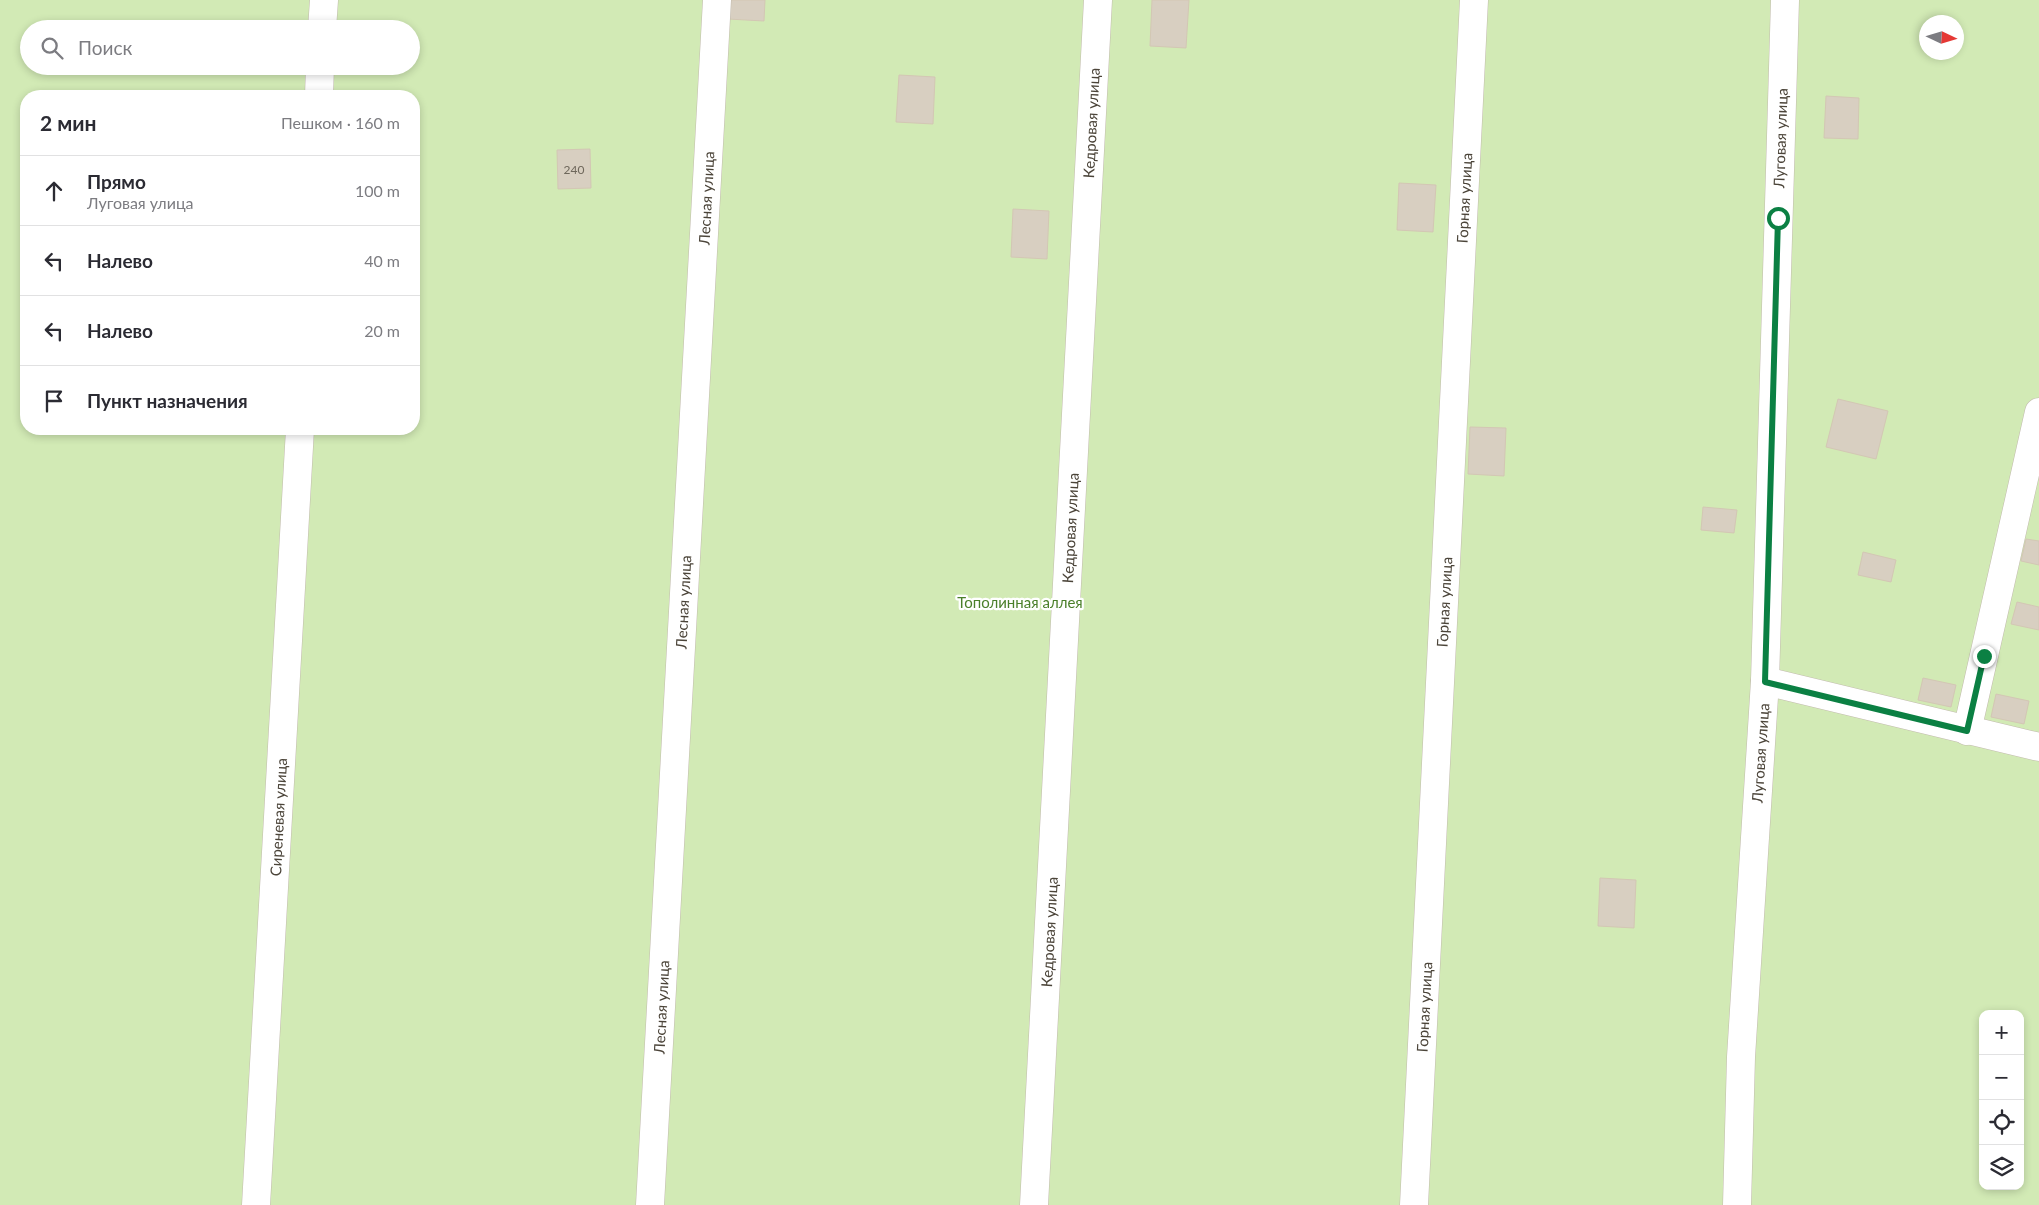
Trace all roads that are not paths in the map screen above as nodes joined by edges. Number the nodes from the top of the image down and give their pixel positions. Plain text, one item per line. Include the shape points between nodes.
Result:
1 (324, 0) edge
2 (717, 0) edge
3 (1098, 0) edge
4 (1474, 0) edge
5 (1785, 0) edge
6 (323, 20) edge
7 (320, 75) edge
8 (319, 90) edge
9 (2039, 412) edge
10 (300, 435) edge
11 (1765, 682) junction
12 (1967, 731) junction
13 (2039, 747) edge
14 (256, 1205) edge
15 (650, 1205) edge
16 (1034, 1205) edge
17 (1414, 1205) edge
18 (1737, 1205) edge

1 - 6 street
2 - 15 street, Лесная улица
3 - 16 street, Кедровая улица
4 - 17 street, Горная улица
5 - 11 street, Луговая улица
7 - 8 street
9 - 12 street
10 - 14 street, Сиреневая улица
11 - 12 street
11 - 18 street, Луговая улица via 1740,1057
12 - 13 street

